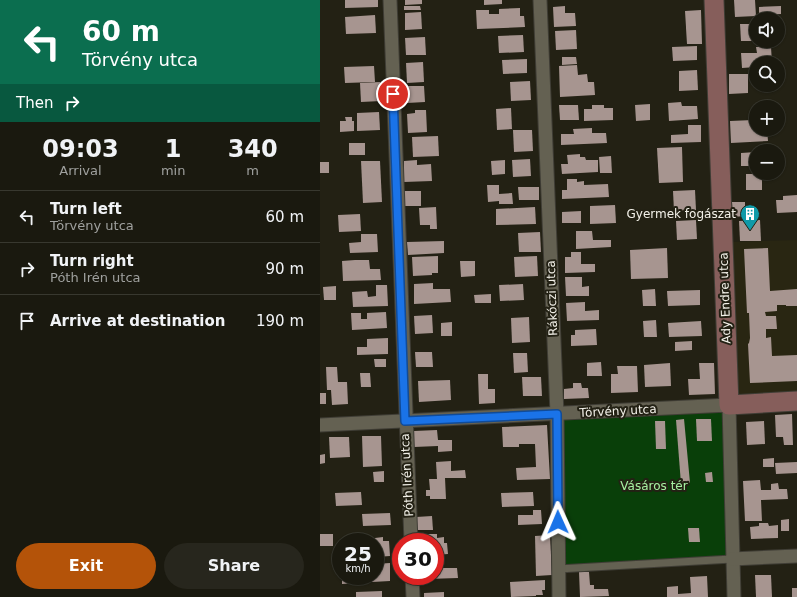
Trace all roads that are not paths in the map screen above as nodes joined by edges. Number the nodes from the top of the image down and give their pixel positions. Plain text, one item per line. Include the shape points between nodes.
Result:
1 (390, 0) edge
2 (540, 0) edge
3 (714, 0) edge
4 (797, 402) edge
5 (729, 405) junction
6 (557, 414) junction
7 (405, 421) junction
8 (320, 425) edge
9 (410, 533) edge
10 (797, 556) edge
11 (732, 559) junction
12 (558, 569) junction
13 (412, 585) edge
14 (413, 597) edge
15 (560, 597) edge
16 (734, 597) edge

1 - 7 street, Póth Irén utca
2 - 6 street, Rákóczi utca
3 - 5 street, Ady Endre utca
4 - 5 street, Törvény utca
5 - 6 street, Törvény utca
5 - 11 street, Ady Endre utca
6 - 7 street, Törvény utca
6 - 12 street, Rákóczi utca
7 - 8 street, Törvény utca
7 - 9 street, Póth Irén utca
10 - 11 street
11 - 12 lane
11 - 16 street, Ady Endre utca
12 - 15 street, Rákóczi utca
13 - 14 street

